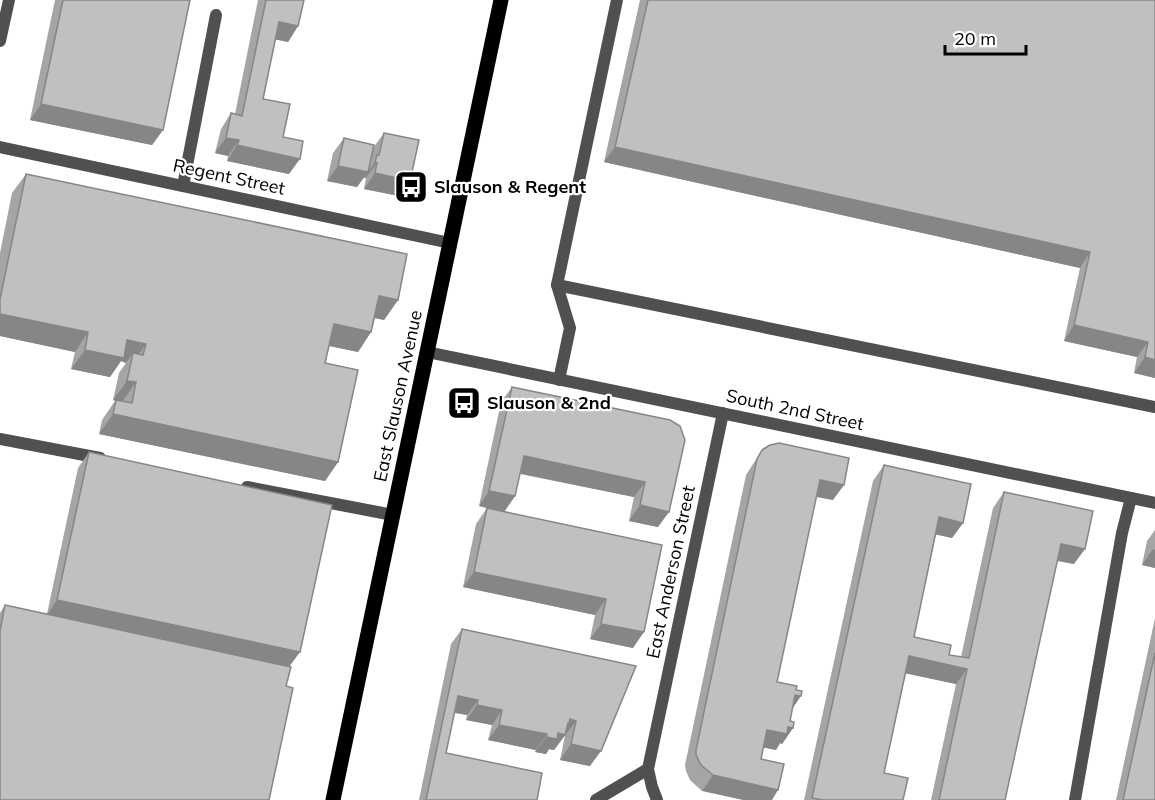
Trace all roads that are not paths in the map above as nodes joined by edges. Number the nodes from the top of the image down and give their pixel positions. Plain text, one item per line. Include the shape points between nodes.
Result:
1 (9, 0) edge
2 (501, 0) edge
3 (617, 0) edge
4 (216, 15) dead end
5 (0, 41) edge
6 (0, 147) edge
7 (183, 186) junction
8 (450, 243) junction
9 (557, 285) junction
10 (427, 352) junction
11 (560, 380) junction
12 (1155, 407) edge
13 (723, 413) junction
14 (0, 439) edge
15 (118, 462) edge
16 (235, 485) edge
17 (1131, 498) junction
18 (1155, 503) edge
19 (393, 515) junction
20 (648, 770) junction
21 (333, 800) edge
22 (596, 800) edge
23 (657, 800) edge
24 (1076, 800) edge

1 - 5 street
2 - 8 main road, East Slauson Avenue
3 - 9 street
4 - 7 street
6 - 7 street, Regent Street
7 - 8 street, Regent Street
8 - 10 main road, East Slauson Avenue
9 - 11 street via 570,328
9 - 12 street
10 - 11 street, South 2nd Street
10 - 19 main road, East Slauson Avenue
11 - 13 street, South 2nd Street
13 - 17 street, South 2nd Street
13 - 20 street, East Anderson Street
14 - 15 street
16 - 19 street
17 - 18 street, South 2nd Street
17 - 24 street
19 - 21 main road, East Slauson Avenue
20 - 22 street
20 - 23 street

